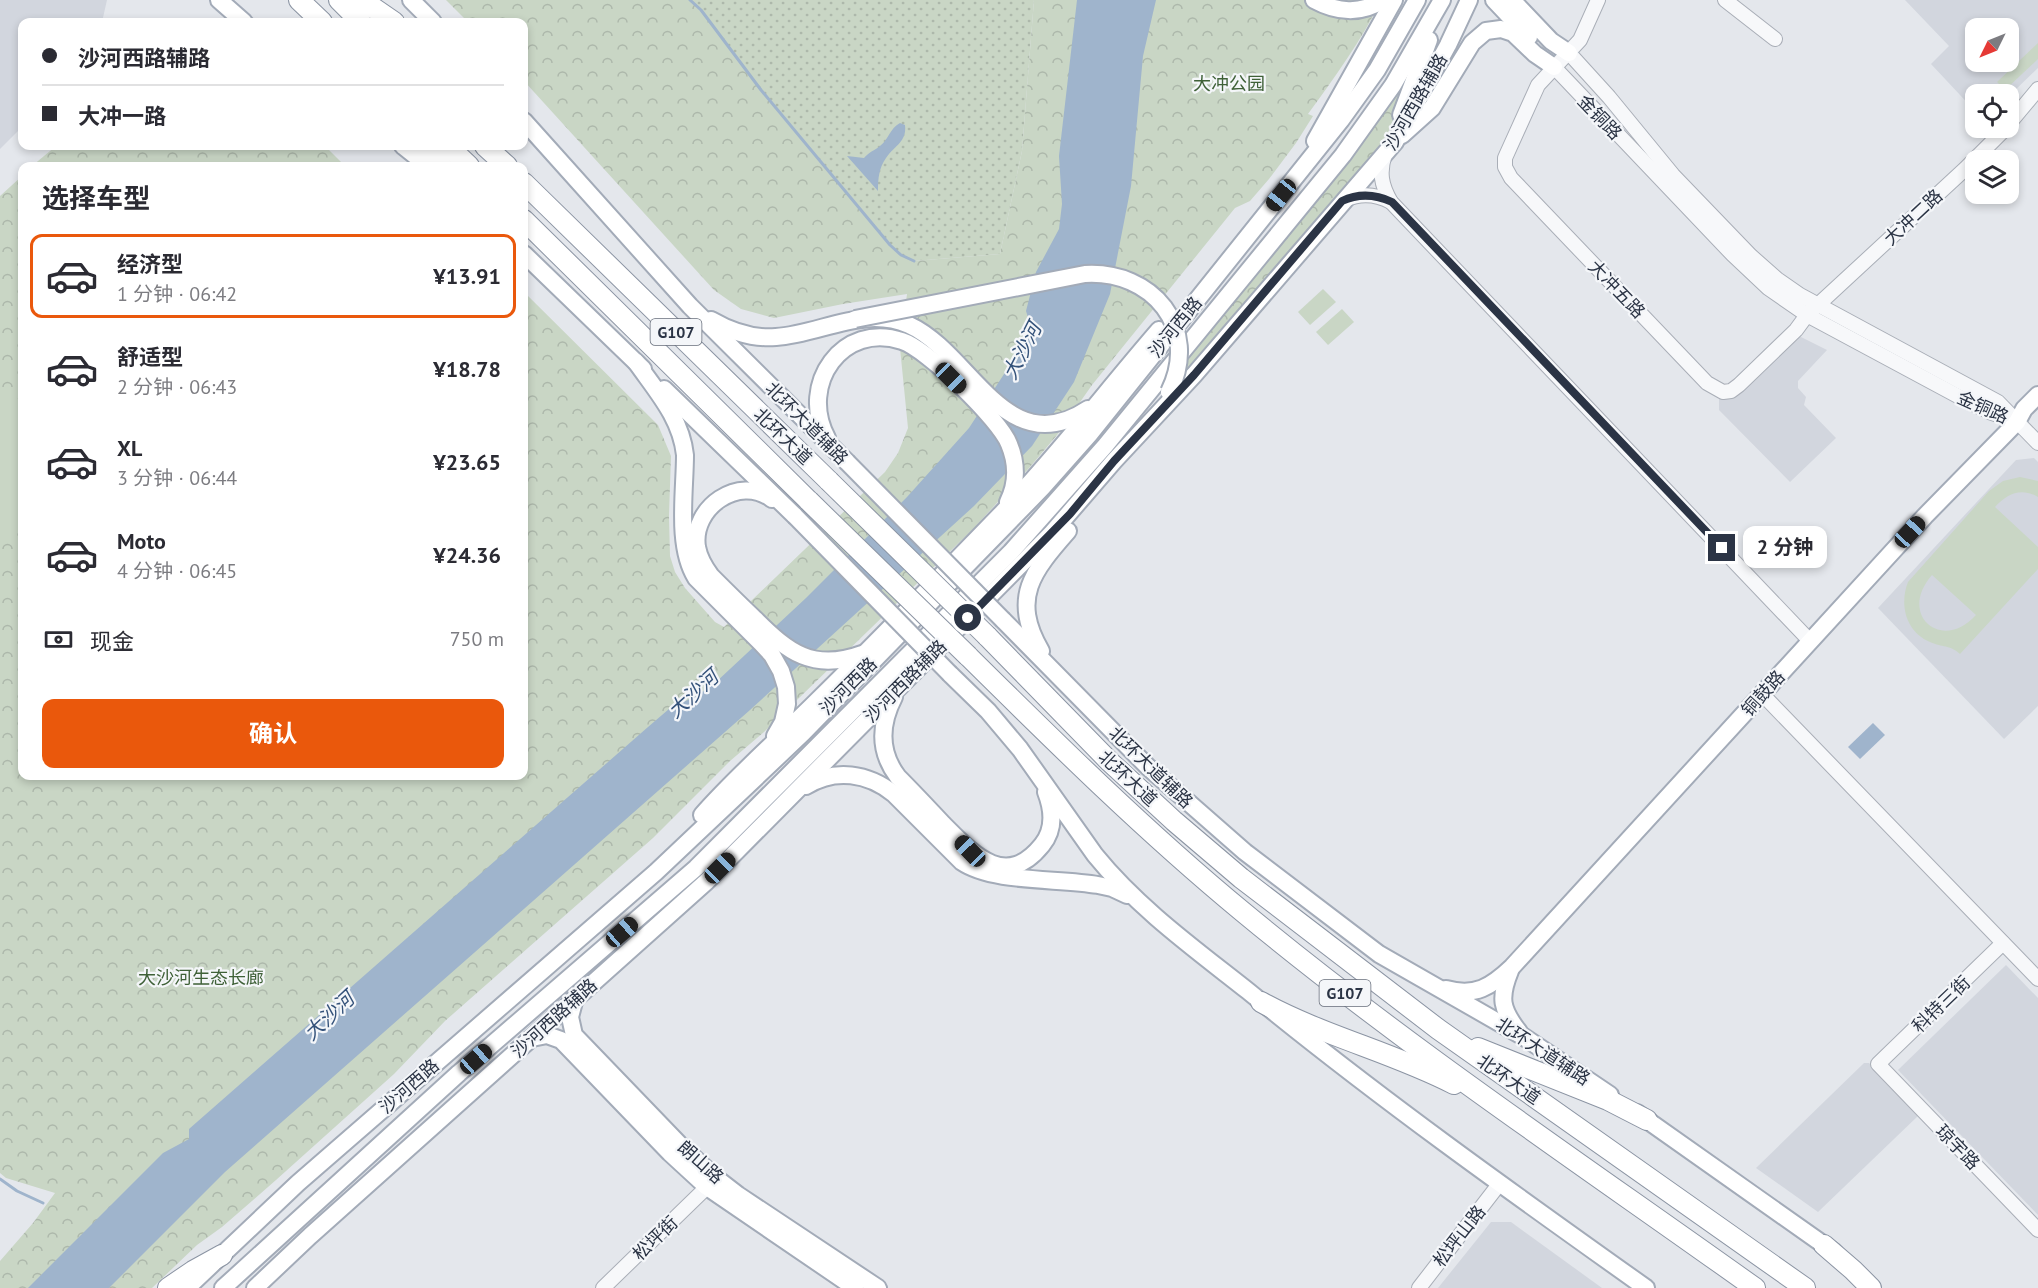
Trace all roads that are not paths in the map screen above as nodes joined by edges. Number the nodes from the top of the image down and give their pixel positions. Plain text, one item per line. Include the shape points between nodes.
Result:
1 (219, 0) edge
2 (299, 0) edge
3 (339, 0) edge
4 (362, 0) edge
5 (411, 0) edge
6 (1314, 0) edge
7 (1382, 0) edge
8 (1394, 0) edge
9 (1417, 0) edge
10 (1469, 0) edge
11 (1494, 0) edge
12 (1512, 0) edge
13 (1598, 0) edge
14 (1725, 0) edge
15 (1442, 1) edge
16 (1524, 13) edge
17 (239, 18) edge
18 (316, 18) edge
19 (357, 18) edge
20 (388, 18) edge
21 (429, 18) edge
22 (1775, 39) dead end
23 (1569, 53) junction
24 (1554, 68) junction
25 (2038, 89) edge
26 (2019, 112) edge
27 (528, 125) edge
28 (1995, 138) edge
29 (1390, 147) junction
30 (408, 150) edge
31 (426, 150) edge
32 (452, 150) edge
33 (489, 150) edge
34 (423, 162) edge
35 (438, 162) edge
36 (465, 162) edge
37 (503, 162) edge
38 (1294, 179) junction
39 (528, 187) edge
40 (1342, 201) junction
41 (1392, 202) junction
42 (528, 224) edge
43 (528, 258) edge
44 (1216, 276) junction
45 (1818, 305) junction
46 (690, 306) junction
47 (1807, 315) junction
48 (855, 319) junction
49 (636, 362) junction
50 (1194, 375) junction
51 (2038, 395) edge
52 (1101, 400) junction
53 (2038, 408) edge
54 (2017, 422) junction
55 (1141, 431) junction
56 (2038, 443) edge
57 (847, 462) junction
58 (1003, 512) junction
59 (795, 516) junction
60 (707, 580) junction
61 (1810, 641) junction
62 (866, 653) junction
63 (1055, 672) junction
64 (901, 685) junction
65 (1762, 694) junction
66 (765, 749) junction
67 (1038, 775) junction
68 (900, 789) junction
69 (793, 794) junction
70 (966, 856) junction
71 (656, 872) junction
72 (668, 892) junction
73 (1140, 903) junction
74 (2003, 943) junction
75 (1512, 967) junction
76 (2038, 979) edge
77 (596, 980) junction
78 (1427, 983) junction
79 (574, 998) junction
80 (1261, 1002) junction
81 (1438, 1029) junction
82 (1524, 1037) junction
83 (532, 1038) junction
84 (1878, 1064) joint
85 (406, 1089) junction
86 (466, 1098) junction
87 (1519, 1120) junction
88 (1647, 1120) junction
89 (362, 1162) junction
90 (347, 1176) junction
91 (1500, 1183) junction
92 (707, 1187) junction
93 (2038, 1230) edge
94 (1824, 1245) junction
95 (222, 1255) junction
96 (193, 1284) edge
97 (168, 1288) edge
98 (223, 1288) edge
99 (255, 1288) edge
100 (603, 1288) edge
101 (855, 1288) edge
102 (878, 1288) edge
103 (1419, 1288) edge
104 (1646, 1288) edge
105 (1755, 1288) edge
106 (1805, 1288) edge
107 (1871, 1288) edge
108 (1883, 1288) edge

1 - 17 main road
2 - 18 highway
3 - 19 highway
4 - 20 highway
5 - 21 main road
6 - 7 main road via 1337,10 1351,11
8 - 38 main road
9 - 38 main road, 沙河西路 via 1360,95
10 - 29 main road, 沙河西路辅路 via 1444,53
11 - 16 main road
12 - 16 main road
13 - 23 street via 1583,35
14 - 22 street
15 - 29 main road
15 - 72 main road, 沙河西路 via 1393,85 1343,155 1084,470 1011,552 756,809
16 - 23 main road
16 - 24 main road
23 - 24 street
23 - 45 street, 金铜路 via 1666,167 1736,241 1777,279
24 - 29 main road via 1513,33 1501,29 1486,31 1472,44 1432,108
24 - 47 street, 金铜路 via 1748,270
24 - 47 street, 大冲五路 via 1538,85 1507,151 1506,171 1707,383 1718,391 1731,391
25 - 26 street, 大冲二路
27 - 46 main road, 北环大道辅路
28 - 45 street, 大冲二路
29 - 40 main road, 沙河西路辅路
29 - 41 street via 1381,167 1382,181
30 - 34 main road
31 - 35 highway
32 - 36 highway
33 - 37 highway
38 - 44 main road, 沙河西路
39 - 81 highway, 北环大道 / G107, bridge via 987,636 1110,762 1241,878
40 - 41 street via 1366,195
40 - 50 main road, 沙河西路辅路
41 - 61 street
42 - 87 highway, 北环大道 / G107, bridge via 1152,834 1243,912 1388,1026
43 - 49 main road
44 - 52 main road via 1164,325
44 - 71 main road, 沙河西路 via 1089,435 1020,513 803,733
45 - 47 street, 大冲五路
45 - 54 street, 金铜路 via 1998,402
46 - 48 main road via 720,326 763,337 784,336
46 - 57 main road, 北环大道辅路
47 - 54 street, 金铜路 via 1992,413
48 - 52 main road, bridge via 889,318 924,333 997,404 1028,421 1048,425 1069,420
48 - 55 main road, bridge via 1085,274 1125,278 1157,298 1176,330 1179,348 1178,368 1169,392
49 - 59 main road
49 - 60 main road via 673,417 684,441 684,548 690,569
50 - 55 main road, 沙河西路辅路
50 - 63 main road via 1036,571 1027,598 1029,626
51 - 54 main road, 铜鼓路
52 - 58 main road
53 - 54 main road, 铜鼓路
54 - 56 street
54 - 61 main road, 铜鼓路
55 - 64 main road, 沙河西路辅路 via 1051,534
57 - 58 main road via 823,429 817,404 824,372 854,344 872,339 903,341 938,364 1006,437 1014,459 1015,479
57 - 63 main road, 北环大道辅路, bridge
58 - 62 main road
59 - 60 main road via 766,494 753,490 732,493 716,502 702,518 697,539
59 - 67 main road, bridge via 1002,727
60 - 62 main road via 787,649 810,659 842,660
60 - 66 main road via 777,663 786,687 783,722
61 - 65 main road, 铜鼓路
62 - 66 main road
63 - 78 main road, 北环大道辅路 via 1148,767 1245,852 1359,941
64 - 68 main road via 885,720 883,741
64 - 69 main road, 沙河西路辅路
65 - 74 street
65 - 75 main road, 铜鼓路
66 - 71 main road via 697,821
67 - 70 main road via 1052,819 1046,839 1037,851 1018,864 1003,866
67 - 73 main road via 1095,855
68 - 69 main road via 844,775 815,780
68 - 70 main road
69 - 77 main road, 沙河西路辅路 via 706,882
70 - 73 main road via 971,868 989,874 1098,885
71 - 85 main road, 沙河西路
72 - 77 main road
72 - 89 main road, 沙河西路
73 - 80 main road
74 - 76 street
74 - 84 street, 科特三街
75 - 78 main road via 1497,981 1474,991
75 - 82 main road via 1502,1000 1511,1022
77 - 79 main road, 沙河西路辅路
78 - 82 main road, 北环大道辅路
79 - 83 main road, 沙河西路辅路
79 - 102 main road, 朗山路 via 570,1017 574,1035 679,1144 731,1190
80 - 87 highway via 1308,1026 1442,1078
80 - 91 main road via 1415,1123
81 - 88 highway
81 - 106 highway, 北环大道 / G107
82 - 88 main road, 北环大道辅路
83 - 86 main road, 沙河西路辅路
83 - 92 main road, 朗山路 via 552,1036 568,1045
84 - 93 street, 琼宇路
85 - 90 main road via 382,1119 333,1163 331,1171 335,1177
85 - 95 main road, 沙河西路
86 - 89 main road
86 - 99 main road, 沙河西路辅路
87 - 105 highway, 北环大道 / G107
88 - 94 main road, 北环大道辅路
89 - 90 main road, 沙河西路
90 - 98 main road, 沙河西路
91 - 103 street, 松坪山路
91 - 104 main road
92 - 100 street, 松坪街
92 - 101 main road, 朗山路
94 - 107 highway
94 - 108 main road, 北环大道辅路
95 - 96 main road, 沙河西路
95 - 97 highway

